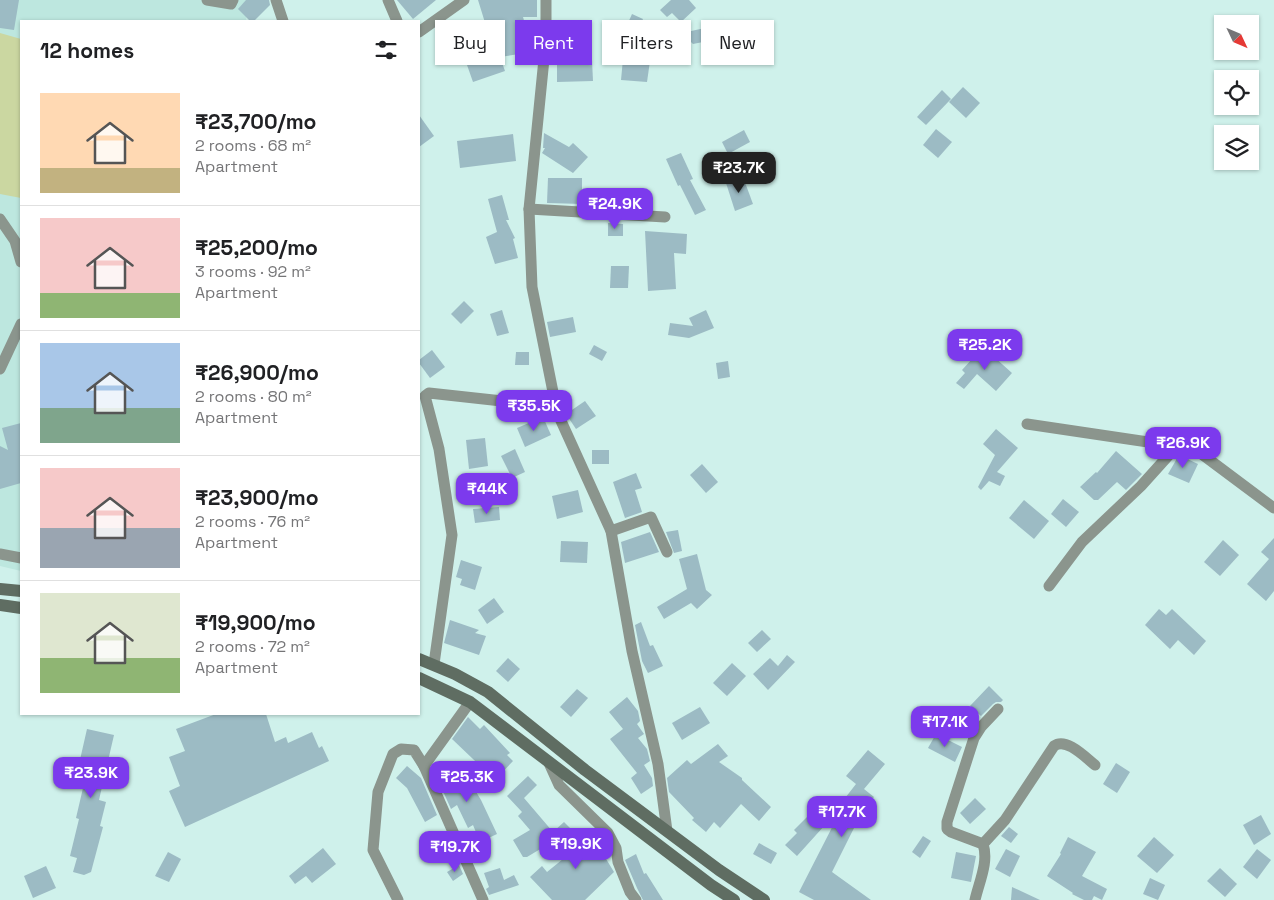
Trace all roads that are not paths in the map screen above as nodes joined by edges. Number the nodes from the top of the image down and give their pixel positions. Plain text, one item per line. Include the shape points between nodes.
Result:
1 (207, 0) edge
2 (233, 0) edge
3 (276, 0) edge
4 (388, 0) edge
5 (464, 0) edge
6 (546, 0) edge
7 (283, 20) edge
8 (397, 20) edge
9 (420, 31) edge
10 (529, 210) junction
11 (665, 217) dead end
12 (0, 219) edge
13 (18, 241) edge
14 (20, 255) edge
15 (20, 326) edge
16 (0, 369) edge
17 (557, 412) junction
18 (1027, 424) dead end
19 (1176, 446) junction
20 (1274, 508) edge
21 (611, 531) junction
22 (667, 552) dead end
23 (0, 554) edge
24 (20, 558) edge
25 (1048, 586) dead end
26 (0, 588) edge
27 (20, 592) edge
28 (0, 605) edge
29 (20, 608) edge
30 (420, 659) edge
31 (434, 664) junction
32 (420, 678) edge
33 (470, 702) junction
34 (998, 709) dead end
35 (549, 763) junction
36 (1094, 765) dead end
37 (424, 766) junction
38 (667, 831) junction
39 (983, 844) junction
40 (398, 900) edge
41 (483, 900) edge
42 (636, 900) edge
43 (734, 900) edge
44 (764, 900) edge
45 (975, 900) edge

1 - 2 street via 231,4
3 - 7 street
4 - 8 street
5 - 9 street
6 - 10 street via 546,39
10 - 11 street
10 - 17 street via 532,287
12 - 13 street
13 - 14 street
15 - 16 street
17 - 21 street
17 - 31 street via 511,402 429,393 425,396 439,449 452,535
18 - 19 street
19 - 20 street via 1195,449
19 - 25 street via 1141,486 1082,542
21 - 22 street via 650,517
21 - 38 street via 632,651 658,764
23 - 24 street
26 - 27 main road
28 - 29 main road
30 - 31 main road
31 - 38 main road via 488,692
32 - 33 main road
33 - 35 main road
33 - 37 street
34 - 39 street via 974,738 947,822 951,832
35 - 42 street via 559,785 608,833
35 - 43 main road
36 - 39 street via 1072,748 1058,743 1005,820
37 - 40 street via 414,750 401,749 393,754 378,792 373,850
37 - 41 street
38 - 44 main road
39 - 45 street via 985,852

